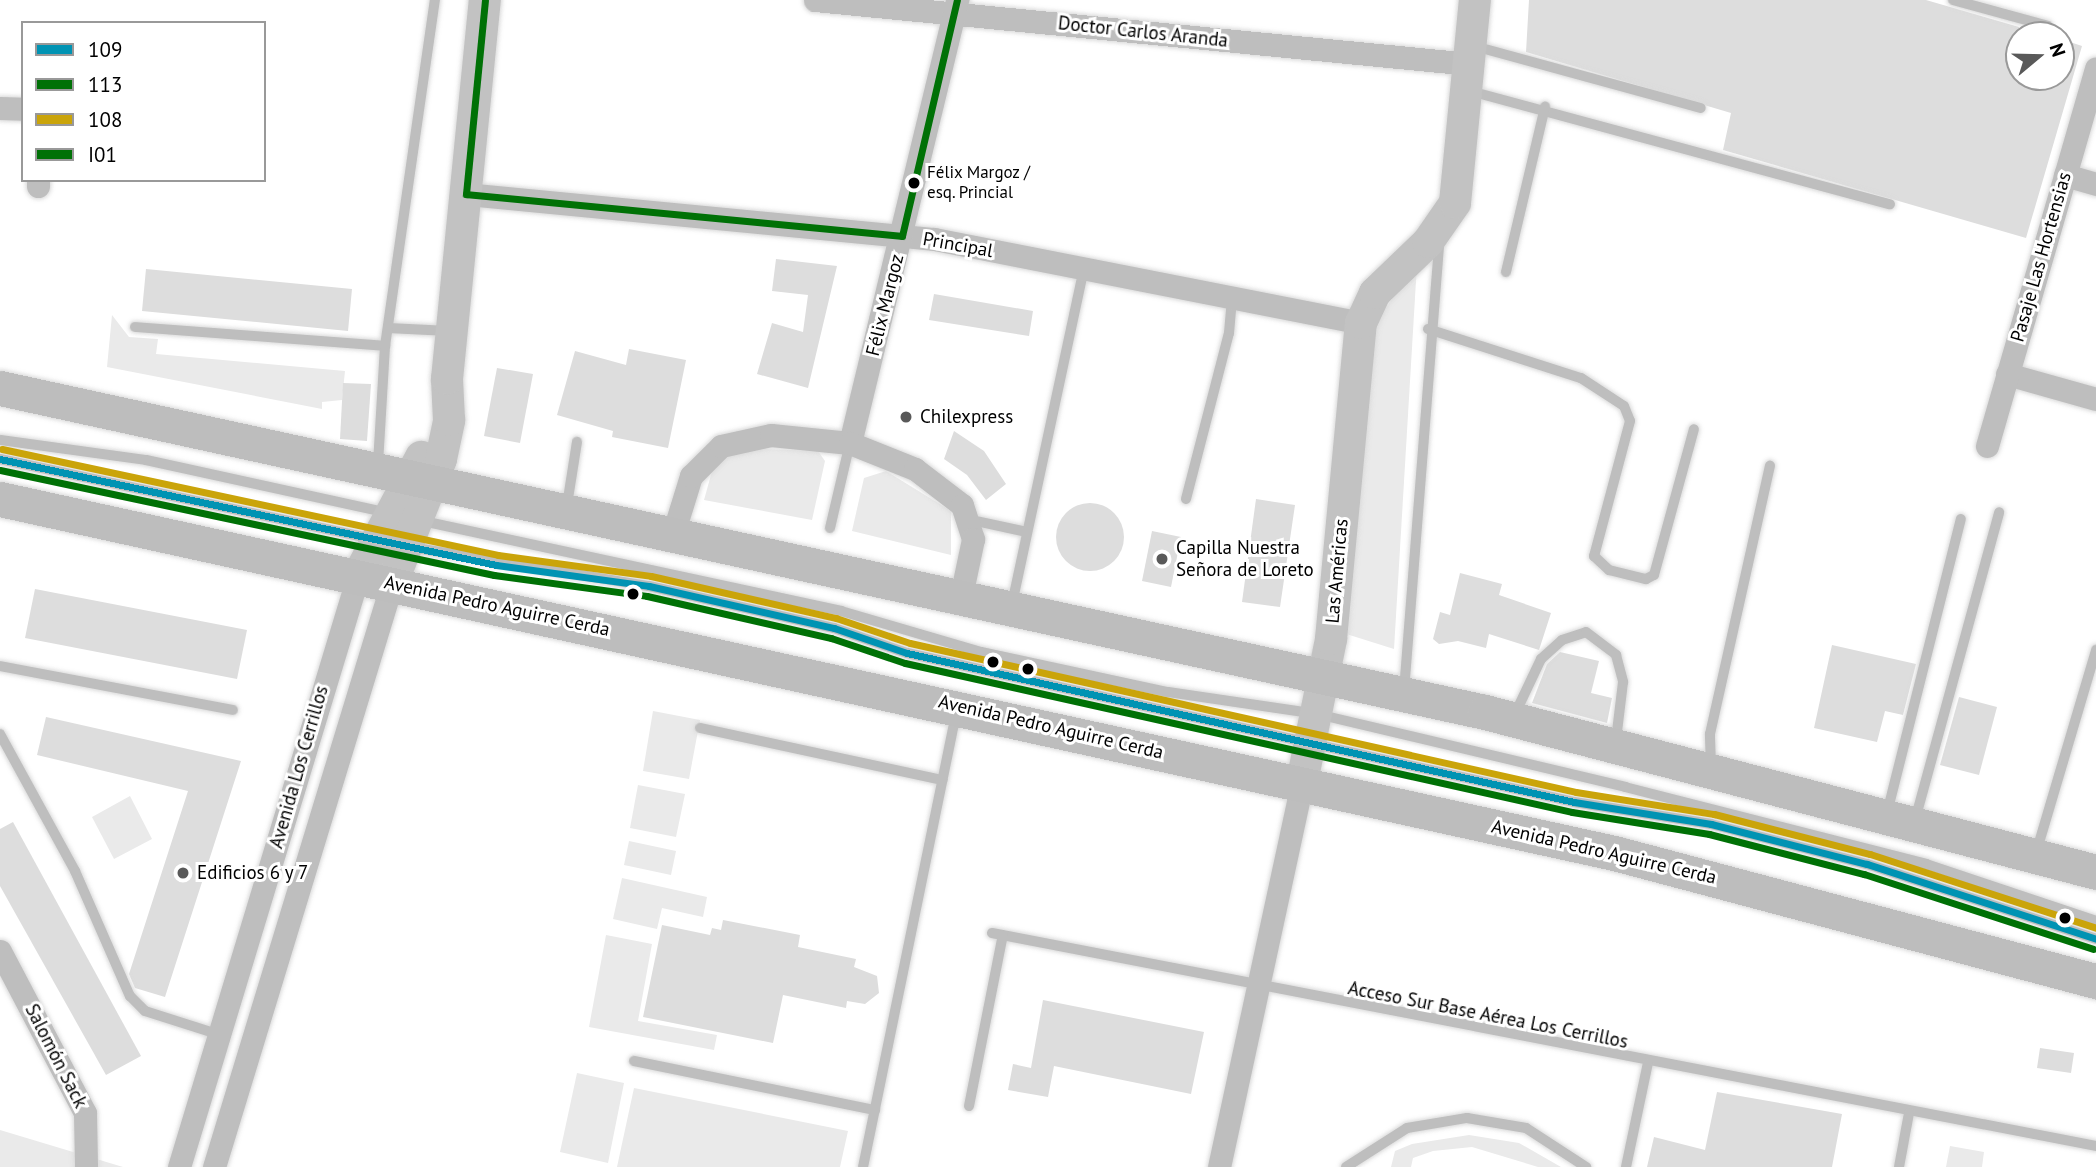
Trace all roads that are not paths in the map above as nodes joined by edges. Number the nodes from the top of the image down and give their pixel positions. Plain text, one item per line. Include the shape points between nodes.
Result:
1 (435, 0) edge
2 (485, 0) edge
3 (815, 0) edge
4 (1475, 0) edge
5 (1953, 0) edge
6 (957, 7) edge
7 (2030, 21) edge
8 (1470, 67) junction
9 (2096, 68) edge
10 (1545, 107) junction
11 (1701, 107) dead end
12 (0, 108) edge
13 (21, 109) edge
14 (2065, 175) junction
15 (2096, 184) edge
16 (466, 194) junction
17 (1891, 204) dead end
18 (1441, 226) junction
19 (902, 236) junction
20 (1084, 268) junction
21 (1506, 272) dead end
22 (1233, 298) junction
23 (1361, 323) junction
24 (135, 327) dead end
25 (388, 328) junction
26 (1429, 329) junction
27 (452, 331) junction
28 (385, 346) junction
29 (2007, 374) junction
30 (0, 388) edge
31 (2096, 399) edge
32 (1694, 429) dead end
33 (0, 440) edge
34 (577, 442) dead end
35 (850, 443) junction
36 (1987, 446) dead end
37 (0, 459) edge
38 (1770, 466) dead end
39 (377, 471) junction
40 (422, 481) junction
41 (0, 499) edge
42 (1185, 499) dead end
43 (565, 511) junction
44 (1999, 512) dead end
45 (1961, 519) dead end
46 (971, 520) junction
47 (830, 528) dead end
48 (398, 530) junction
49 (1027, 533) junction
50 (673, 534) junction
51 (358, 576) junction
52 (392, 583) junction
53 (961, 596) junction
54 (1012, 607) junction
55 (2096, 650) edge
56 (0, 666) edge
57 (1326, 676) junction
58 (1404, 694) junction
59 (957, 705) junction
60 (233, 710) dead end
61 (1514, 719) junction
62 (700, 727) dead end
63 (1314, 728) junction
64 (0, 734) edge
65 (1615, 743) junction
66 (1712, 769) junction
67 (942, 780) junction
68 (1302, 782) junction
69 (1900, 819) junction
70 (2035, 856) junction
71 (2096, 872) edge
72 (2096, 921) edge
73 (2096, 939) edge
74 (0, 951) edge
75 (2096, 981) edge
76 (1260, 989) junction
77 (220, 1035) junction
78 (634, 1061) dead end
79 (1648, 1063) junction
80 (969, 1106) dead end
81 (875, 1110) junction
82 (1909, 1113) junction
83 (2096, 1146) edge
84 (86, 1167) edge
85 (179, 1167) edge
86 (214, 1167) edge
87 (863, 1167) edge
88 (1219, 1167) edge
89 (1346, 1167) edge
90 (1586, 1167) edge
91 (1626, 1167) edge
92 (1899, 1167) edge

1 - 25 lane
2 - 16 street, Avenida Los Cerrillos
3 - 6 street, Doctor Carlos Aranda
4 - 8 street, Las Américas
5 - 7 lane
6 - 8 street, Doctor Carlos Aranda
6 - 19 street, Félix Margoz
8 - 10 lane
8 - 11 lane
8 - 18 street, Las Américas via 1459,188
9 - 14 street, Pasaje Las Hortensias
10 - 17 lane
10 - 21 lane
12 - 13 street
14 - 15 street
14 - 29 street, Pasaje Las Hortensias
16 - 19 street, Principal
16 - 27 street, Avenida Los Cerrillos
18 - 23 street, Las Américas via 1383,283
18 - 26 lane
19 - 20 street, Principal
19 - 35 street, Félix Margoz
20 - 22 street, Principal
20 - 49 lane
22 - 23 street, Principal
22 - 42 lane
23 - 57 street, Las Américas
24 - 28 lane
25 - 27 lane
25 - 28 lane
26 - 32 lane via 1581,378 1624,406 1630,421 1594,556 1609,570 1646,579 1654,575
26 - 58 lane
27 - 40 street, Avenida Los Cerrillos via 449,420
28 - 39 lane
29 - 31 street
29 - 36 street, Pasaje Las Hortensias
30 - 39 main road
33 - 48 lane via 146,460
34 - 43 lane
35 - 46 street via 929,478 954,495
35 - 47 lane, Félix Margoz
35 - 50 street via 771,435 721,446 691,476
37 - 48 lane
38 - 66 lane via 1710,734
39 - 40 main road
40 - 43 main road
40 - 48 street, Avenida Los Cerrillos
41 - 51 main road, Avenida Pedro Aguirre Cerda
43 - 50 main road
44 - 69 lane
45 - 69 lane
46 - 49 lane
46 - 53 street
48 - 51 street, Avenida Los Cerrillos
48 - 52 street, Avenida Los Cerrillos
48 - 63 lane via 841,611 1006,658
48 - 63 lane via 834,628 907,653
49 - 54 lane
50 - 53 main road
51 - 52 main road, Avenida Pedro Aguirre Cerda
51 - 77 street, Avenida Los Cerrillos
52 - 59 main road, Avenida Pedro Aguirre Cerda
52 - 86 street, Avenida Los Cerrillos
53 - 54 main road
54 - 57 main road
55 - 70 lane
56 - 60 lane
57 - 58 main road
57 - 63 street, Las Américas
58 - 61 main road
59 - 67 lane
59 - 68 main road, Avenida Pedro Aguirre Cerda
61 - 65 main road
61 - 65 lane via 1541,659 1562,640 1586,632 1616,655 1623,682
62 - 67 lane
63 - 68 street, Las Américas
63 - 72 lane via 1863,846
63 - 73 lane via 1574,802 1711,824 1867,864
64 - 77 lane via 75,871 130,996 145,1011
65 - 66 main road
66 - 69 main road
67 - 81 lane
68 - 75 main road, Avenida Pedro Aguirre Cerda via 1773,893
68 - 76 street, Las Américas
69 - 70 main road
70 - 71 main road
74 - 84 street, Salomón Sack via 86,1113
76 - 79 lane, Acceso Sur Base Aérea Los Cerrillos
76 - 80 lane, Acceso Sur Base Aérea Los Cerrillos via 997,934
76 - 88 street, Las Américas
77 - 85 street, Avenida Los Cerrillos
78 - 81 lane
79 - 82 lane, Acceso Sur Base Aérea Los Cerrillos
79 - 91 lane
81 - 87 lane
82 - 83 lane, Acceso Sur Base Aérea Los Cerrillos
82 - 92 lane
89 - 90 lane via 1407,1128 1466,1118 1526,1128

